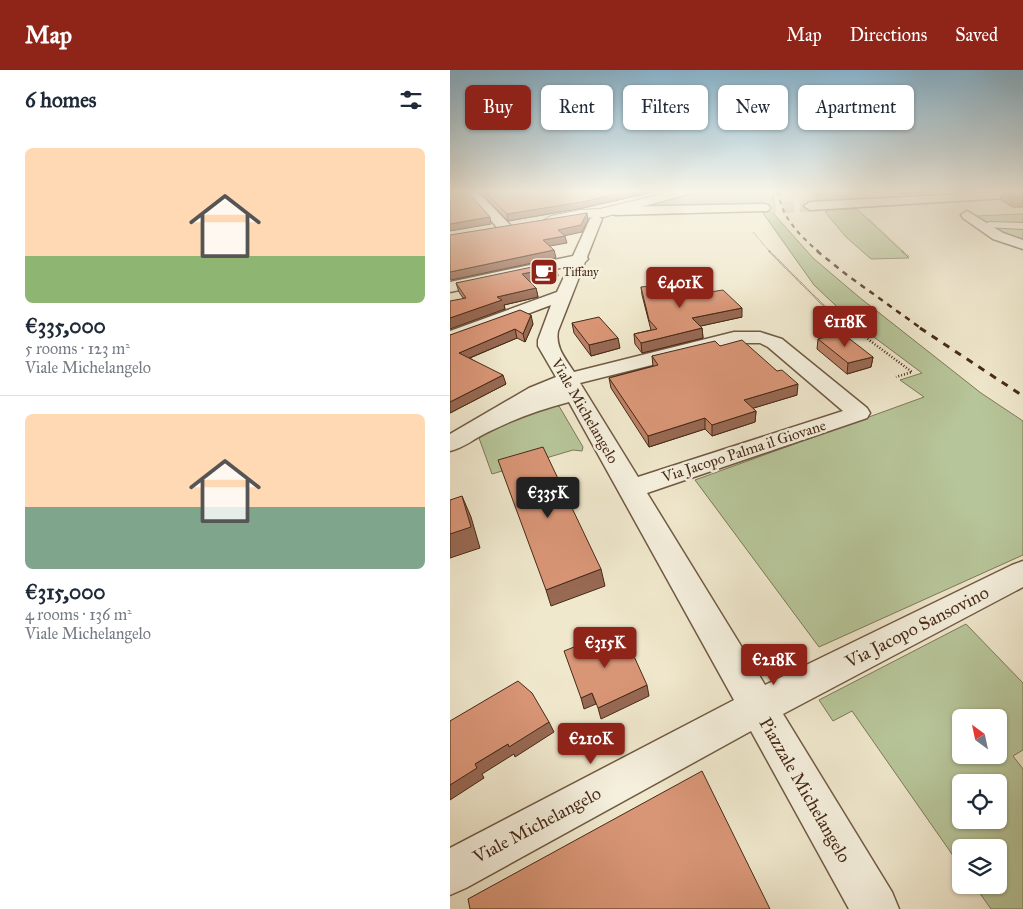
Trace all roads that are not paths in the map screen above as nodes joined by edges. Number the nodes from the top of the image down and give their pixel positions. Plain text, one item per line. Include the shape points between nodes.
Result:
1 (491, 230) edge
2 (596, 230) edge
3 (990, 230) edge
4 (486, 231) edge
5 (1023, 245) edge
6 (580, 259) junction
7 (450, 287) edge
8 (566, 294) junction
9 (450, 337) edge
10 (571, 387) junction
11 (450, 444) edge
12 (630, 489) junction
13 (1023, 573) edge
14 (757, 708) junction
15 (450, 872) edge
16 (874, 909) edge

1 - 4 street
2 - 6 street
3 - 5 street
6 - 7 street
6 - 8 street
8 - 9 street
8 - 10 street, Viale Michelangelo via 547,340
10 - 11 street via 480,427
10 - 12 street, Viale Michelangelo
10 - 12 street, Via Jacopo Palma il Giovane via 734,338 758,337 775,343 859,413
12 - 14 street, Piazzale Michelangelo
13 - 14 street, Via Jacopo Sansovino
14 - 15 street, Viale Michelangelo
14 - 16 street, Piazzale Michelangelo

